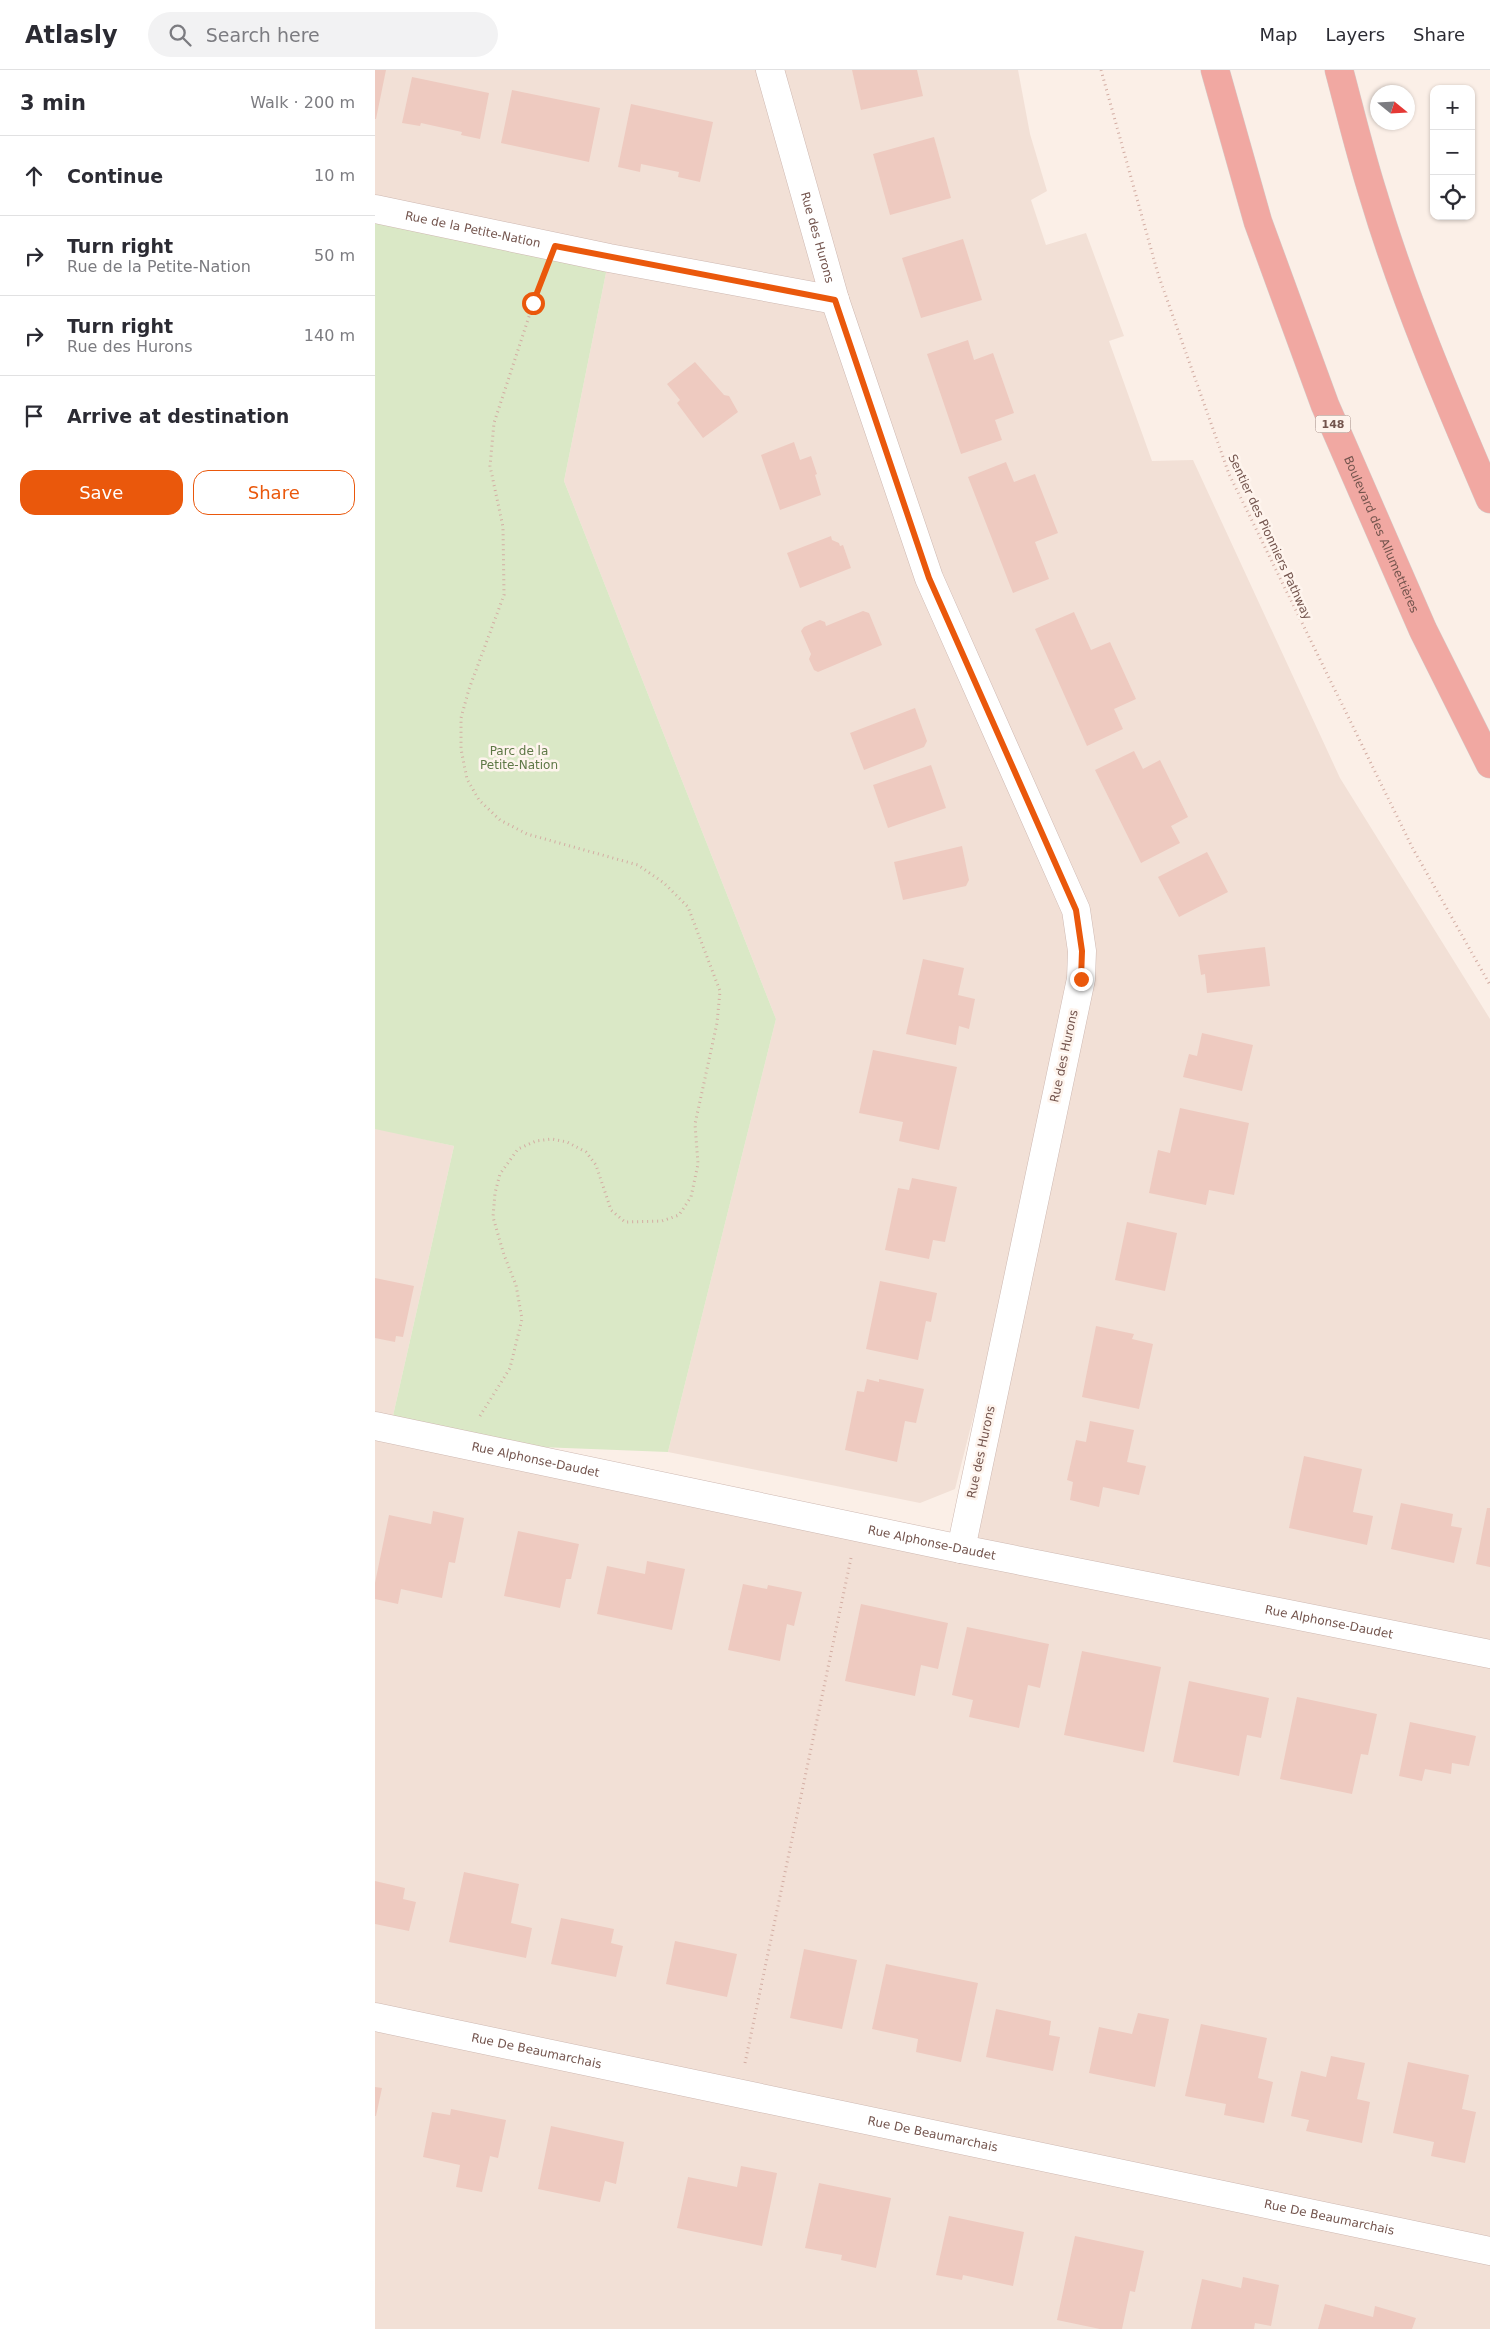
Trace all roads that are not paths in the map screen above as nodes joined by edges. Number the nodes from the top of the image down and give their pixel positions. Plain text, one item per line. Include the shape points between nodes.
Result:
1 (769, 70) edge
2 (1215, 70) edge
3 (1339, 70) edge
4 (375, 209) edge
5 (835, 300) junction
6 (1490, 499) edge
7 (1490, 764) edge
8 (375, 1426) edge
9 (961, 1549) junction
10 (1490, 1654) edge
11 (375, 2017) edge
12 (1490, 2251) edge

1 - 5 street, Rue des Hurons
2 - 7 highway, Boulevard des Allumettières / 148 via 1258,222 1325,405 1423,630
3 - 6 highway via 1373,195 1407,295
4 - 5 street, Rue de la Petite-Nation
5 - 9 street, Rue des Hurons via 929,578 1076,910 1082,951 1081,979
8 - 9 street, Rue Alphonse-Daudet
9 - 10 street, Rue Alphonse-Daudet
11 - 12 street, Rue De Beaumarchais

